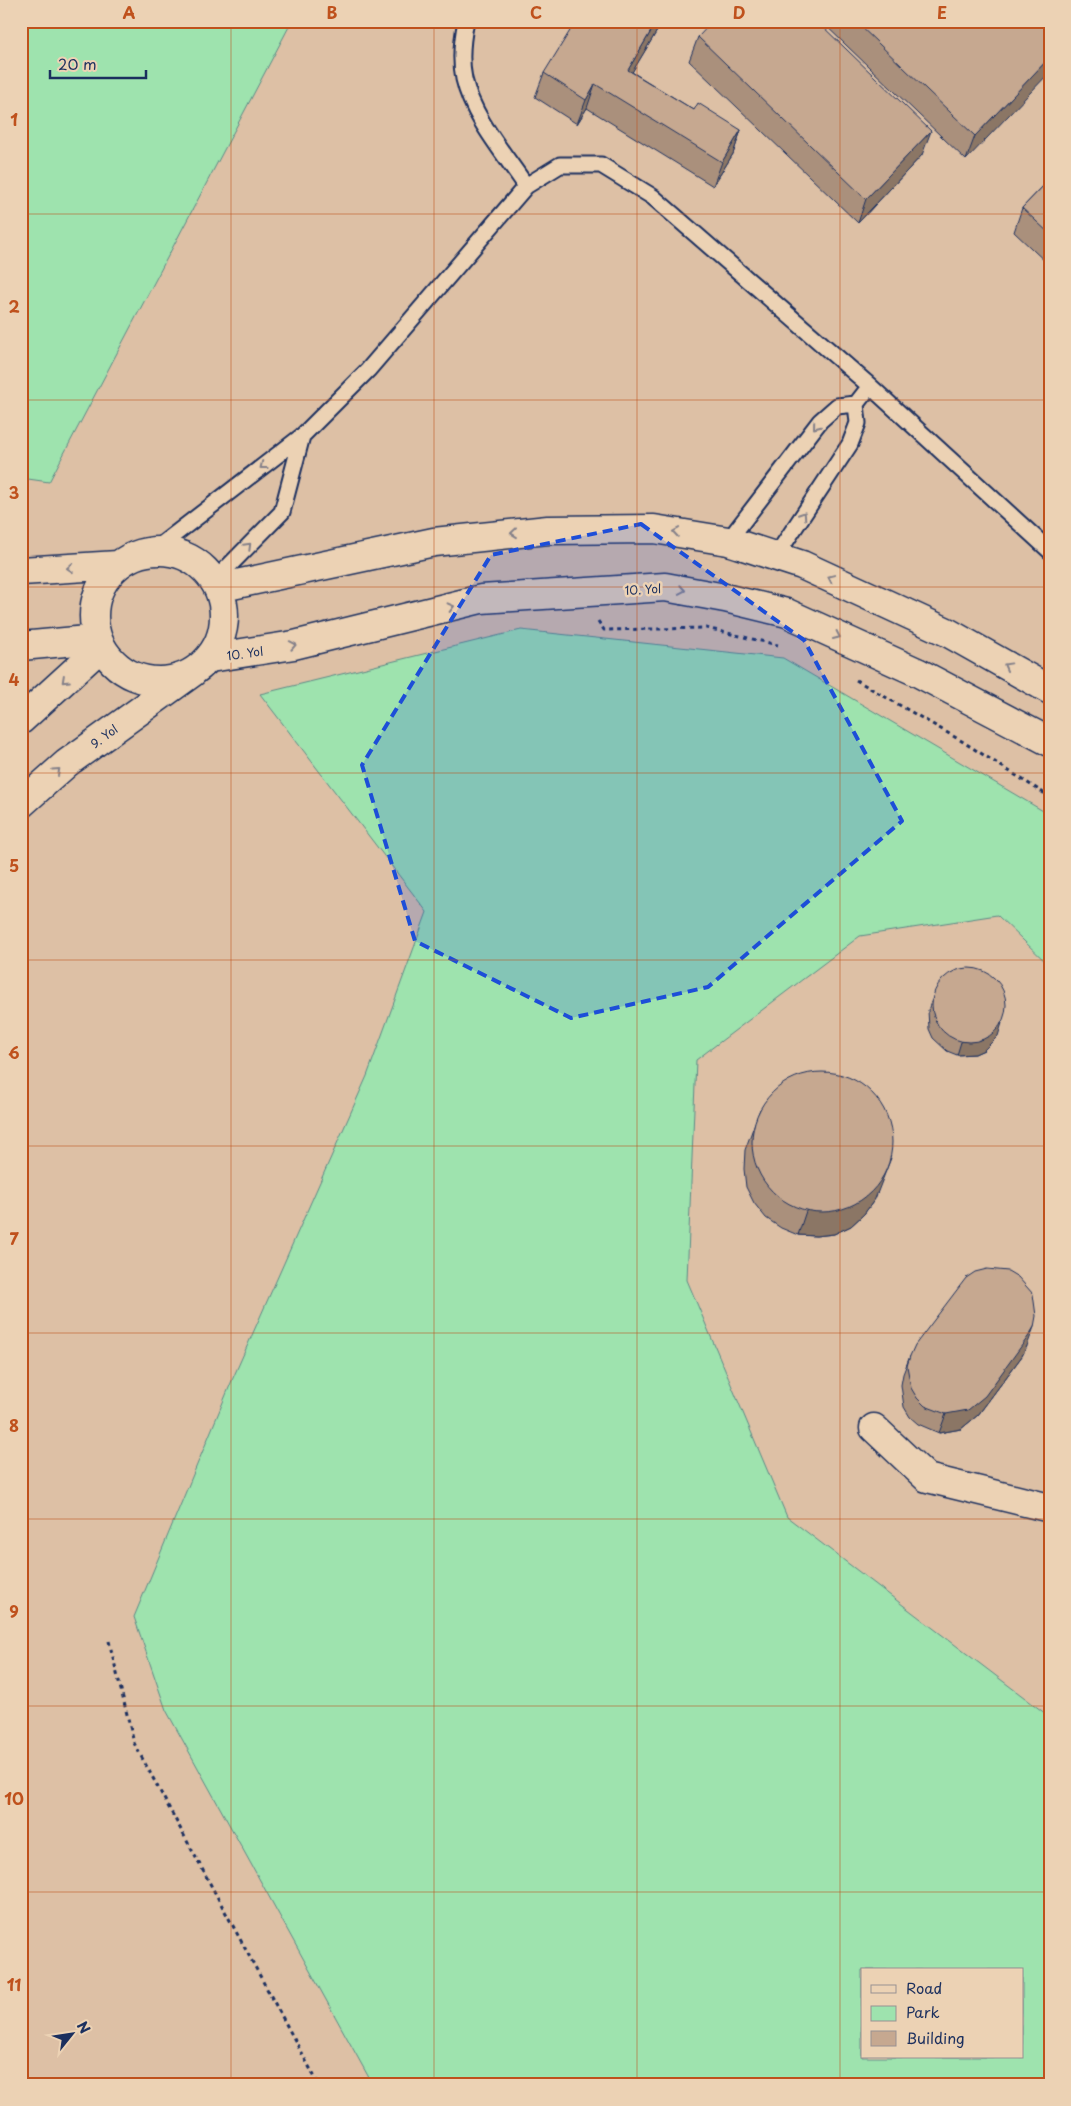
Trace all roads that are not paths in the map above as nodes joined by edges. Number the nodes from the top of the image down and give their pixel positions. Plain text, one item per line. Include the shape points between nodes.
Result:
1 (466, 21) edge
2 (526, 186) junction
3 (870, 386) junction
4 (856, 404) junction
5 (302, 436) junction
6 (728, 540) junction
7 (153, 551) junction
8 (1050, 551) edge
9 (776, 556) junction
10 (118, 565) junction
11 (21, 571) edge
12 (216, 585) junction
13 (99, 643) junction
14 (21, 646) edge
15 (201, 665) junction
16 (1050, 690) edge
17 (21, 720) edge
18 (1050, 742) edge
19 (21, 804) edge
20 (874, 1428) dead end
21 (1050, 1508) edge

1 - 2 lane via 462,41 464,79 477,113
2 - 3 lane via 560,165 601,165 653,197
2 - 5 lane via 368,370
3 - 4 lane
3 - 8 lane
4 -> 6 lane via 837,406 820,421
9 -> 4 lane via 850,444 858,423
5 -> 7 lane
12 -> 5 lane via 282,512
6 - 9 street
6 -> 12 street via 654,529 548,530 434,542
7 - 10 street via 135,555
7 - 12 street via 188,557
16 -> 9 street via 946,632 802,564
10 -> 11 street
10 - 13 street via 96,598 94,619
12 - 15 street, 10. Yol via 224,606 224,624 219,642
13 - 14 street
13 - 15 street, 10. Yol via 114,663 130,676 151,682 172,681
13 -> 17 street
15 -> 18 street, 10. Yol via 482,599 665,587 786,613 917,672
19 -> 15 street, 9. Yol via 67,763
20 - 21 street via 927,1478

